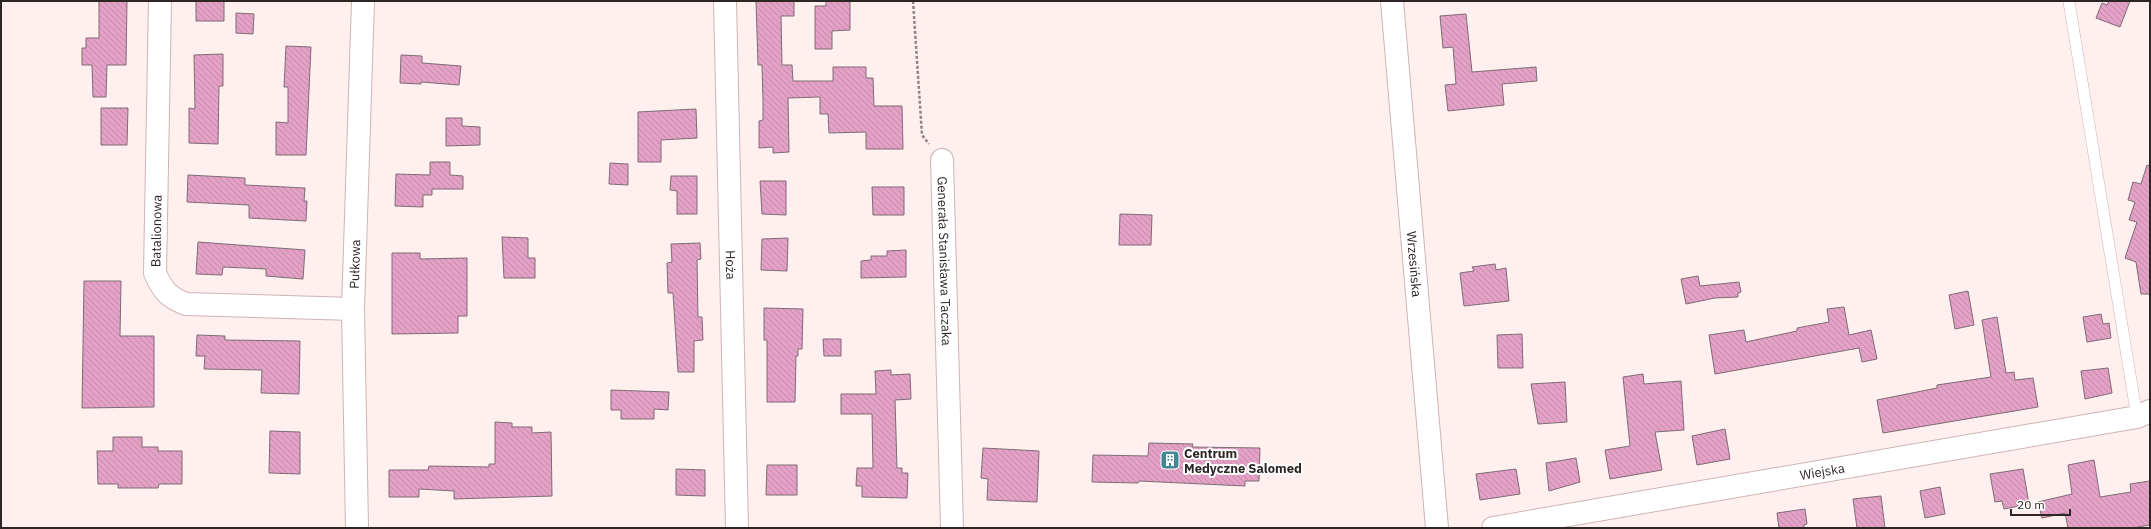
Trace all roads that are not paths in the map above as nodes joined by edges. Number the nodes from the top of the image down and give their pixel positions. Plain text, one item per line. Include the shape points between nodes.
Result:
1 (160, 1) edge
2 (363, 1) edge
3 (725, 1) edge
4 (1392, 1) edge
5 (2069, 2) dead end
6 (942, 160) road end
7 (353, 310) junction
8 (2144, 414) edge
9 (357, 528) edge
10 (737, 528) edge
11 (952, 528) edge
12 (1437, 528) edge
13 (1493, 528) edge

1 - 7 street, Batalionowa via 155,273 162,288 173,298 186,304
2 - 7 street, Pułkowa
3 - 10 street, Hoża
4 - 12 street, Wrzesińska
5 - 8 lane
6 - 11 street, Generała Stanisława Taczaka
7 - 9 street, Pułkowa
8 - 13 street, Wiejska

